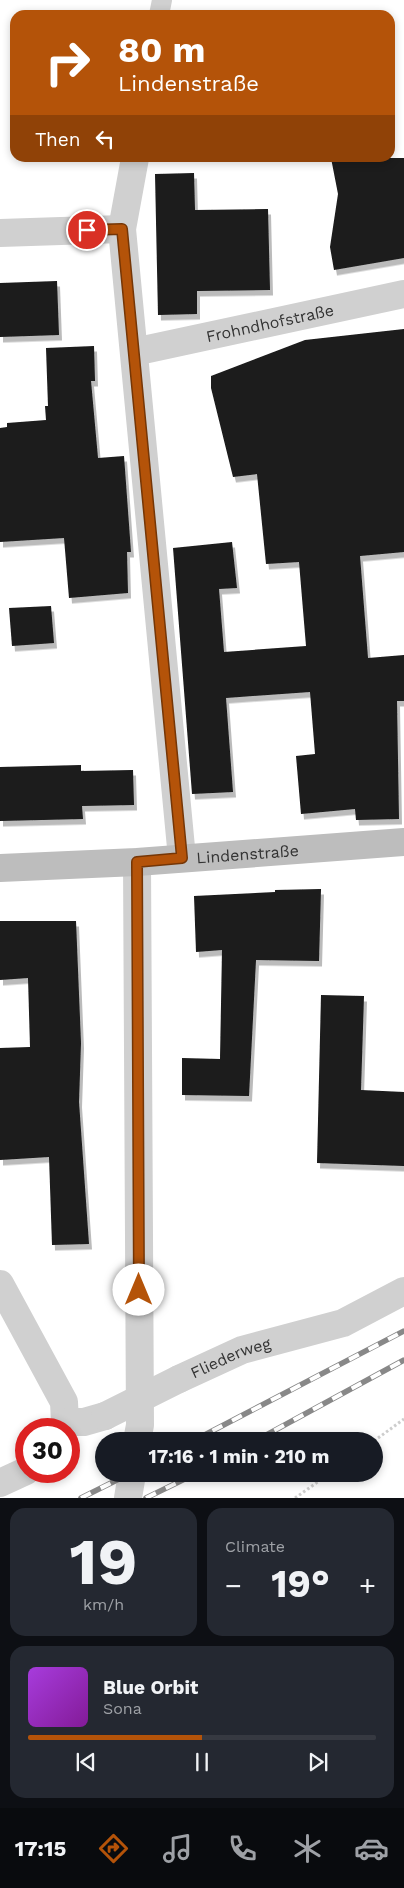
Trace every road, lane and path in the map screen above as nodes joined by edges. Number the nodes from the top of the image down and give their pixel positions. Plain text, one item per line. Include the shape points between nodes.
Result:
1 (134, 162) edge
2 (122, 229) junction
3 (0, 233) edge
4 (404, 294) edge
5 (134, 352) junction
6 (404, 842) edge
7 (182, 858) junction
8 (137, 862) junction
9 (0, 868) edge
10 (0, 1284) edge
11 (404, 1291) edge
12 (64, 1418) edge
13 (404, 1419) edge
14 (80, 1423) edge
15 (139, 1432) edge
16 (383, 1434) edge
17 (15, 1476) edge
18 (131, 1482) edge
19 (318, 1482) edge
20 (0, 1484) edge
21 (128, 1498) edge
22 (295, 1498) edge

1 - 2 street
2 - 3 street
2 - 5 street
4 - 5 street, Frohndhofstraße
5 - 7 street
6 - 7 main road, Lindenstraße
7 - 8 main road, Lindenstraße
8 - 9 main road, Lindenstraße
8 - 15 street
10 - 12 street via 64,1402
11 - 14 street, Fliederweg, bridge via 343,1323 242,1350 105,1416
13 - 16 path
17 - 20 street
18 - 21 street
19 - 22 path

